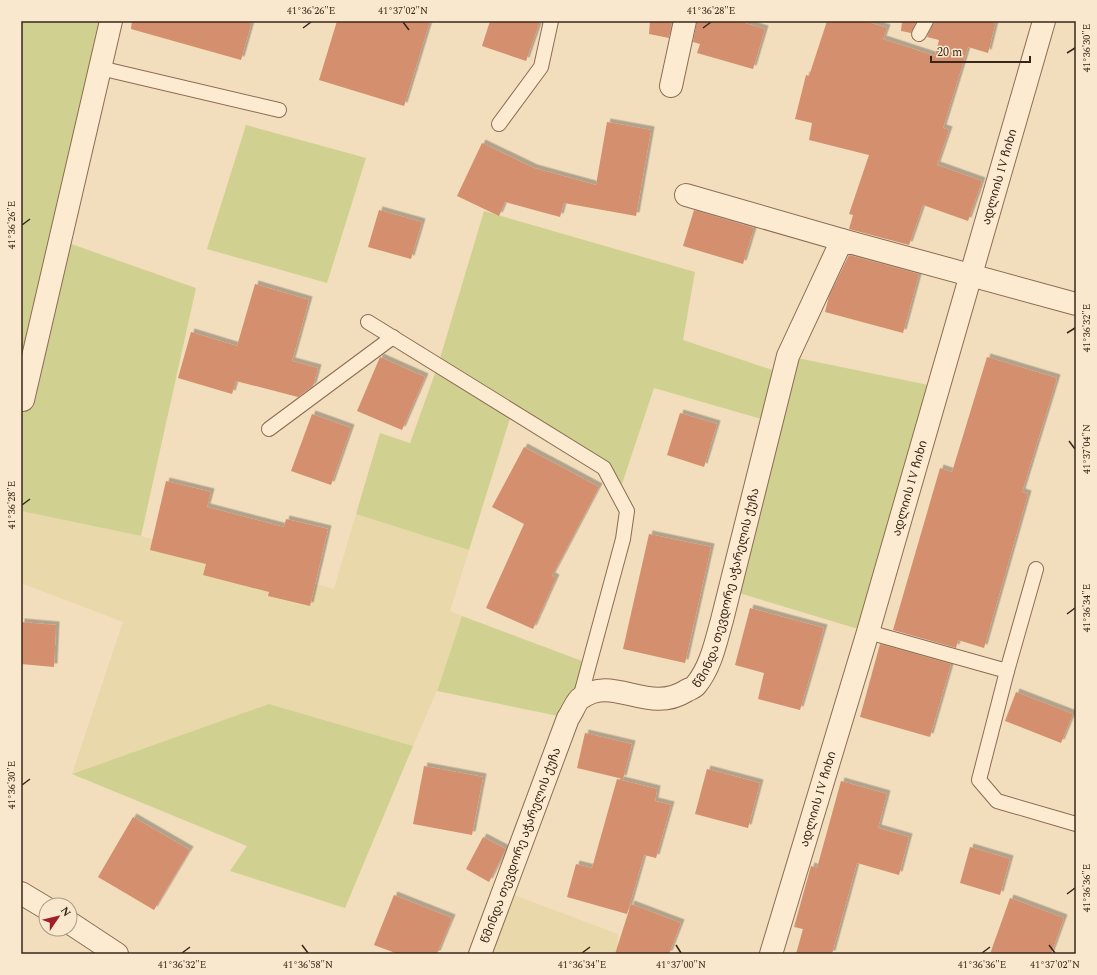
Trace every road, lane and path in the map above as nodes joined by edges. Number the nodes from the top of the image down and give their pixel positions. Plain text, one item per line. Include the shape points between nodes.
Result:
1 (111, 21) edge
2 (551, 21) edge
3 (685, 21) edge
4 (926, 21) edge
5 (1044, 21) edge
6 (919, 34) dead end
7 (100, 68) junction
8 (671, 86) dead end
9 (279, 110) dead end
10 (499, 124) dead end
11 (686, 195) dead end
12 (842, 240) junction
13 (970, 274) junction
14 (1076, 304) edge
15 (368, 322) dead end
16 (393, 337) junction
17 (21, 400) edge
18 (269, 430) dead end
19 (1036, 569) dead end
20 (868, 632) junction
21 (1007, 671) junction
22 (580, 698) junction
23 (1076, 824) edge
24 (21, 893) edge
25 (38, 903) edge
26 (78, 928) edge
27 (117, 954) edge
28 (480, 954) edge
29 (771, 954) edge

1 - 7 street
2 - 10 lane via 541,67
3 - 8 street
4 - 6 lane
5 - 13 street, ადლიის IV ჩიხი
7 - 9 lane
7 - 17 street
11 - 12 street
12 - 13 street
12 - 22 street, წმინდა თევდორე აჭარელის ქუჩა via 788,356 710,662 696,686 678,696 658,700 636,697 614,689 598,690
13 - 14 street
13 - 20 street, ადლიის IV ჩიხი
15 - 16 lane
16 - 18 lane
16 - 22 lane via 604,468 619,492 628,511 623,539
19 - 21 lane
20 - 21 lane
20 - 29 street, ადლიის IV ჩიხი
21 - 23 lane via 979,780 997,801
22 - 28 street, წმინდა თევდორე აჭარელის ქუჩა via 568,718
24 - 25 street
26 - 27 street

